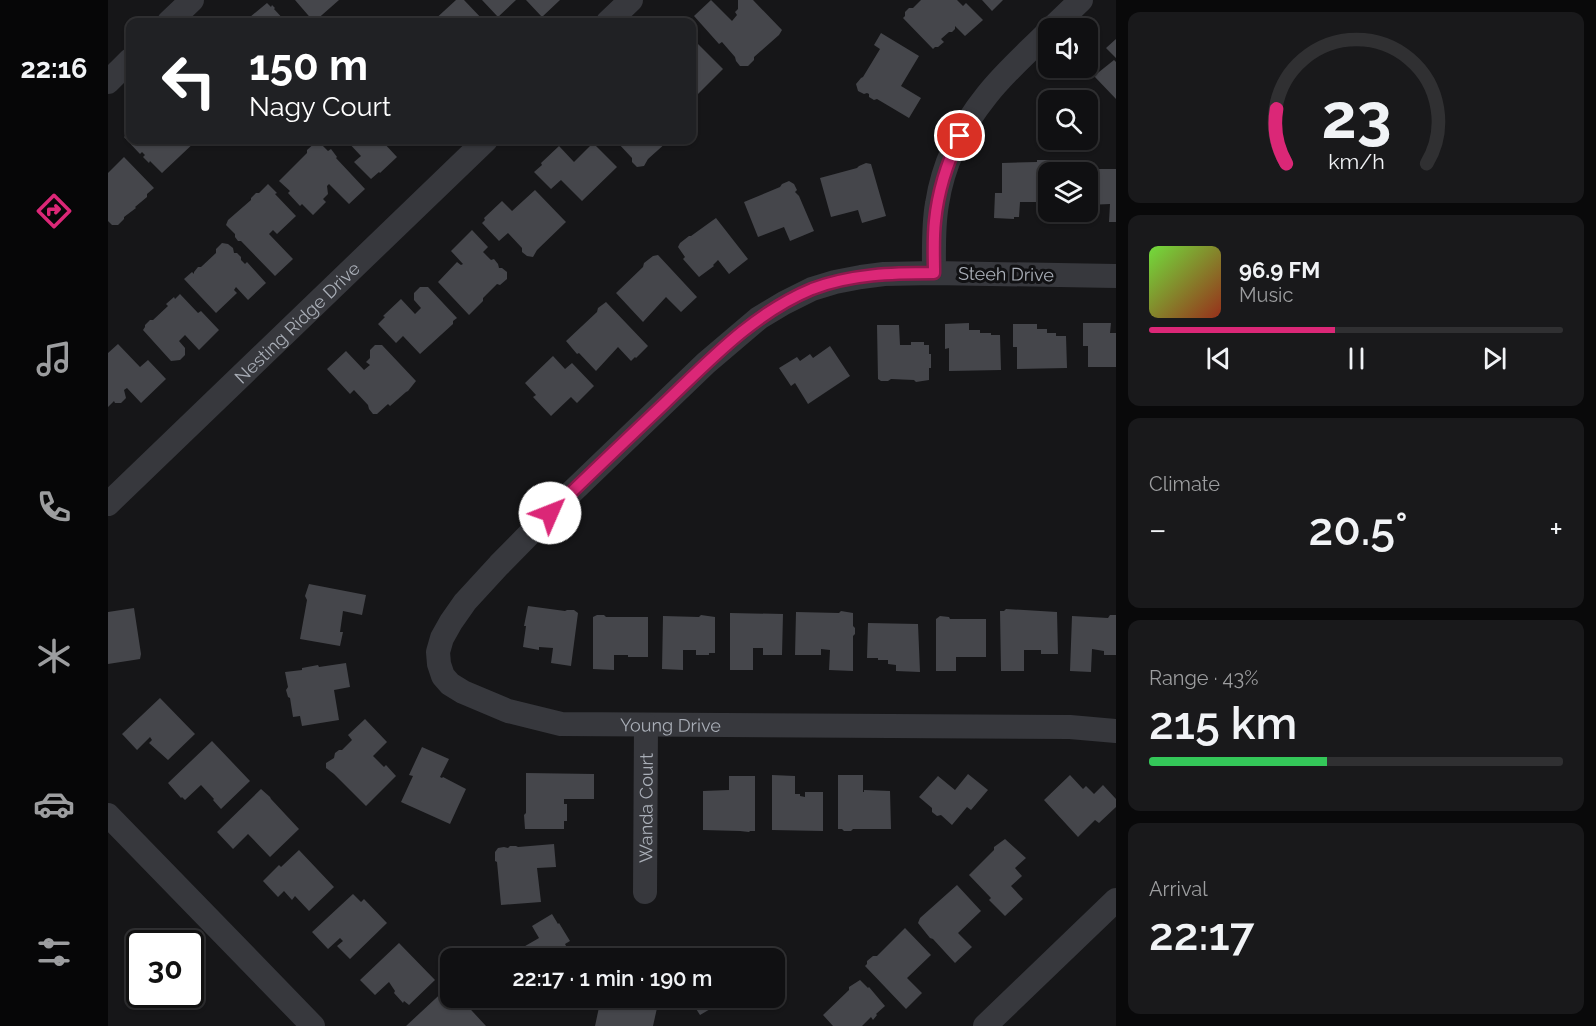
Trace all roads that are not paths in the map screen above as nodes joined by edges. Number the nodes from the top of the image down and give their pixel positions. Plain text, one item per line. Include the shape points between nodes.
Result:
1 (192, 0) edge
2 (631, 0) edge
3 (1081, 0) edge
4 (173, 18) edge
5 (612, 18) edge
6 (1062, 18) edge
7 (1038, 42) edge
8 (126, 64) edge
9 (108, 82) edge
10 (482, 144) edge
11 (934, 273) junction
12 (1116, 276) edge
13 (108, 504) edge
14 (550, 513) joint
15 (646, 725) junction
16 (1116, 731) edge
17 (108, 815) edge
18 (645, 892) dead end
19 (1116, 900) edge
20 (313, 1026) edge
21 (985, 1026) edge

1 - 4 street
2 - 5 street
3 - 6 street
7 - 11 street via 986,96 950,157 937,202
8 - 9 street
10 - 13 street, Nesting Ridge Drive
11 - 12 street, Steeh Drive
11 - 14 street, Steeh Drive via 884,274 835,282 812,289 759,318 706,363
14 - 15 street, Young Drive via 481,584 451,622 438,652 443,676 480,700 537,719 561,724
15 - 16 street, Young Drive via 1070,726
15 - 18 street, Wanda Court
17 - 20 street
19 - 21 street

